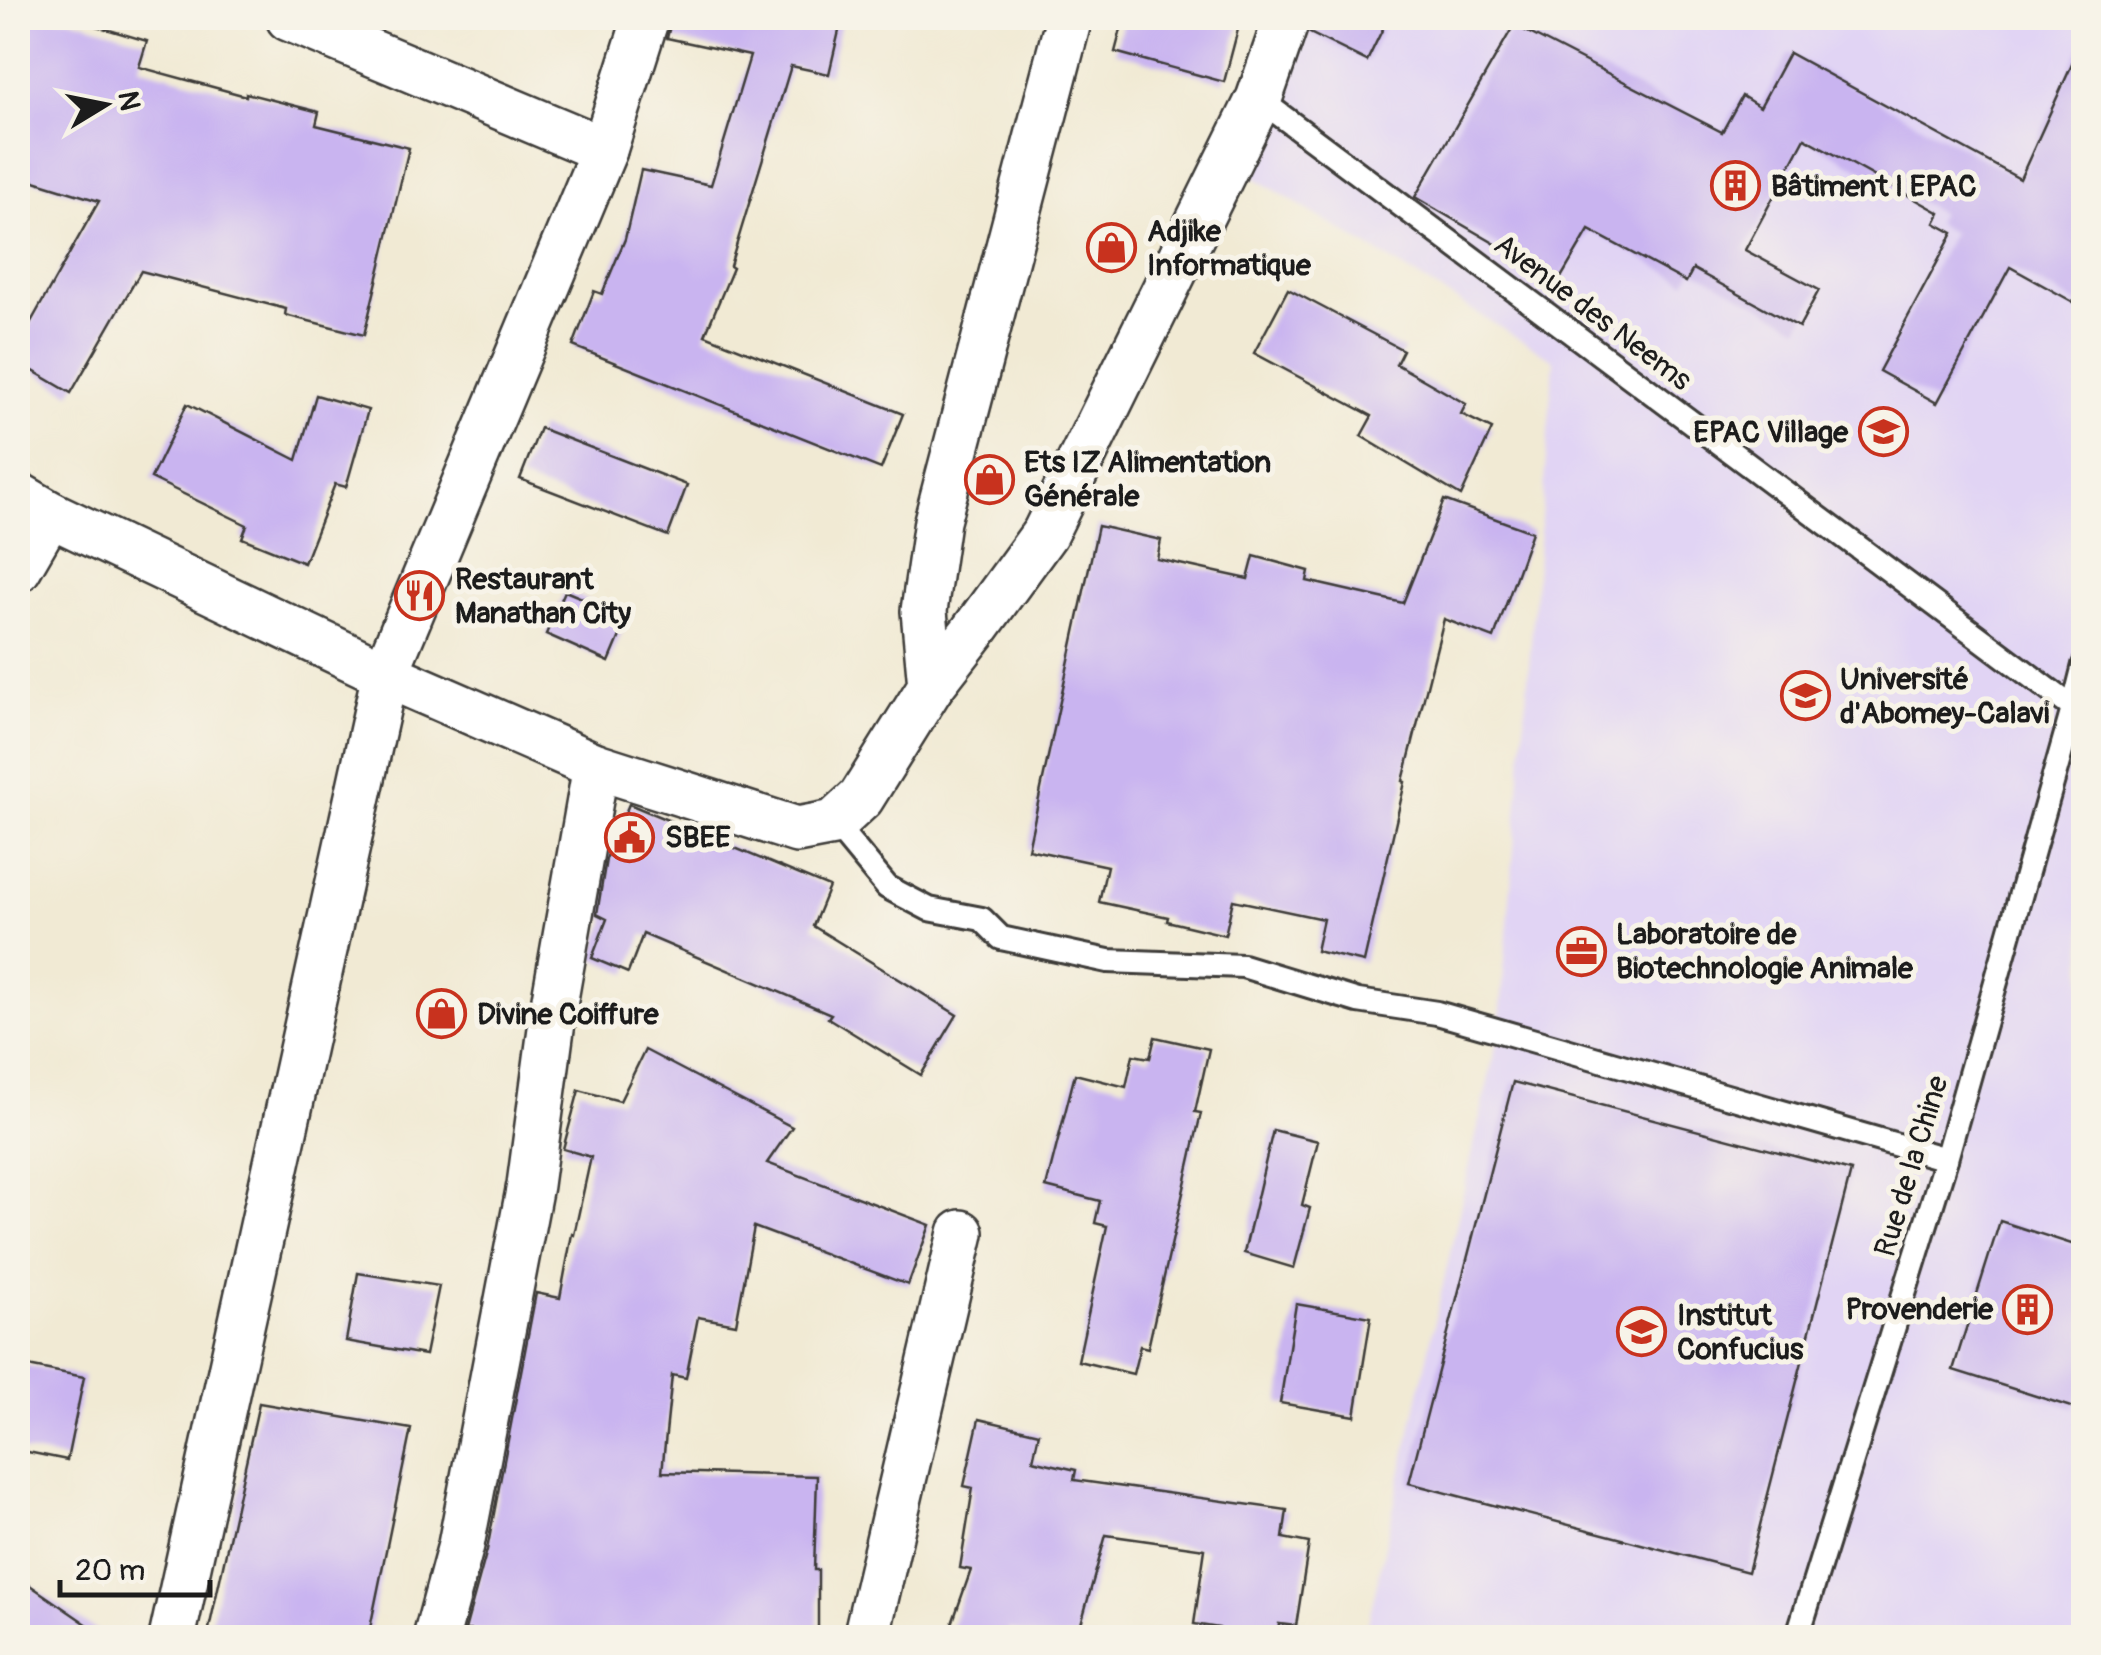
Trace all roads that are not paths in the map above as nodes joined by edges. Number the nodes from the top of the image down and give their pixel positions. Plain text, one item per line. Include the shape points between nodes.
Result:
1 (290, 18) edge
2 (646, 18) edge
3 (1069, 18) edge
4 (1287, 18) edge
5 (1258, 99) junction
6 (604, 150) junction
7 (34, 505) edge
8 (18, 569) edge
9 (2084, 665) edge
10 (385, 674) junction
11 (931, 686) junction
12 (2078, 713) edge
13 (596, 766) junction
14 (834, 823) junction
15 (1946, 1159) junction
16 (960, 1233) dead end
17 (172, 1638) edge
18 (436, 1638) edge
19 (866, 1638) edge
20 (1797, 1638) edge

1 - 6 street
2 - 6 street
3 - 11 street via 937,521 924,611
4 - 5 street
5 - 11 street via 1046,533
5 - 12 lane, Avenue des Neems
6 - 10 street
7 - 8 street
7 - 10 street
9 - 12 lane, Rue de la Chine
10 - 13 street
10 - 17 street
11 - 14 street via 861,798
12 - 15 lane, Rue de la Chine
13 - 14 street via 798,830
13 - 18 street via 530,1185 461,1545
14 - 15 lane via 887,887 929,909 982,919 1002,938 1108,961 1243,966 1358,1001 1437,1013
15 - 20 lane, Rue de la Chine
16 - 19 street

